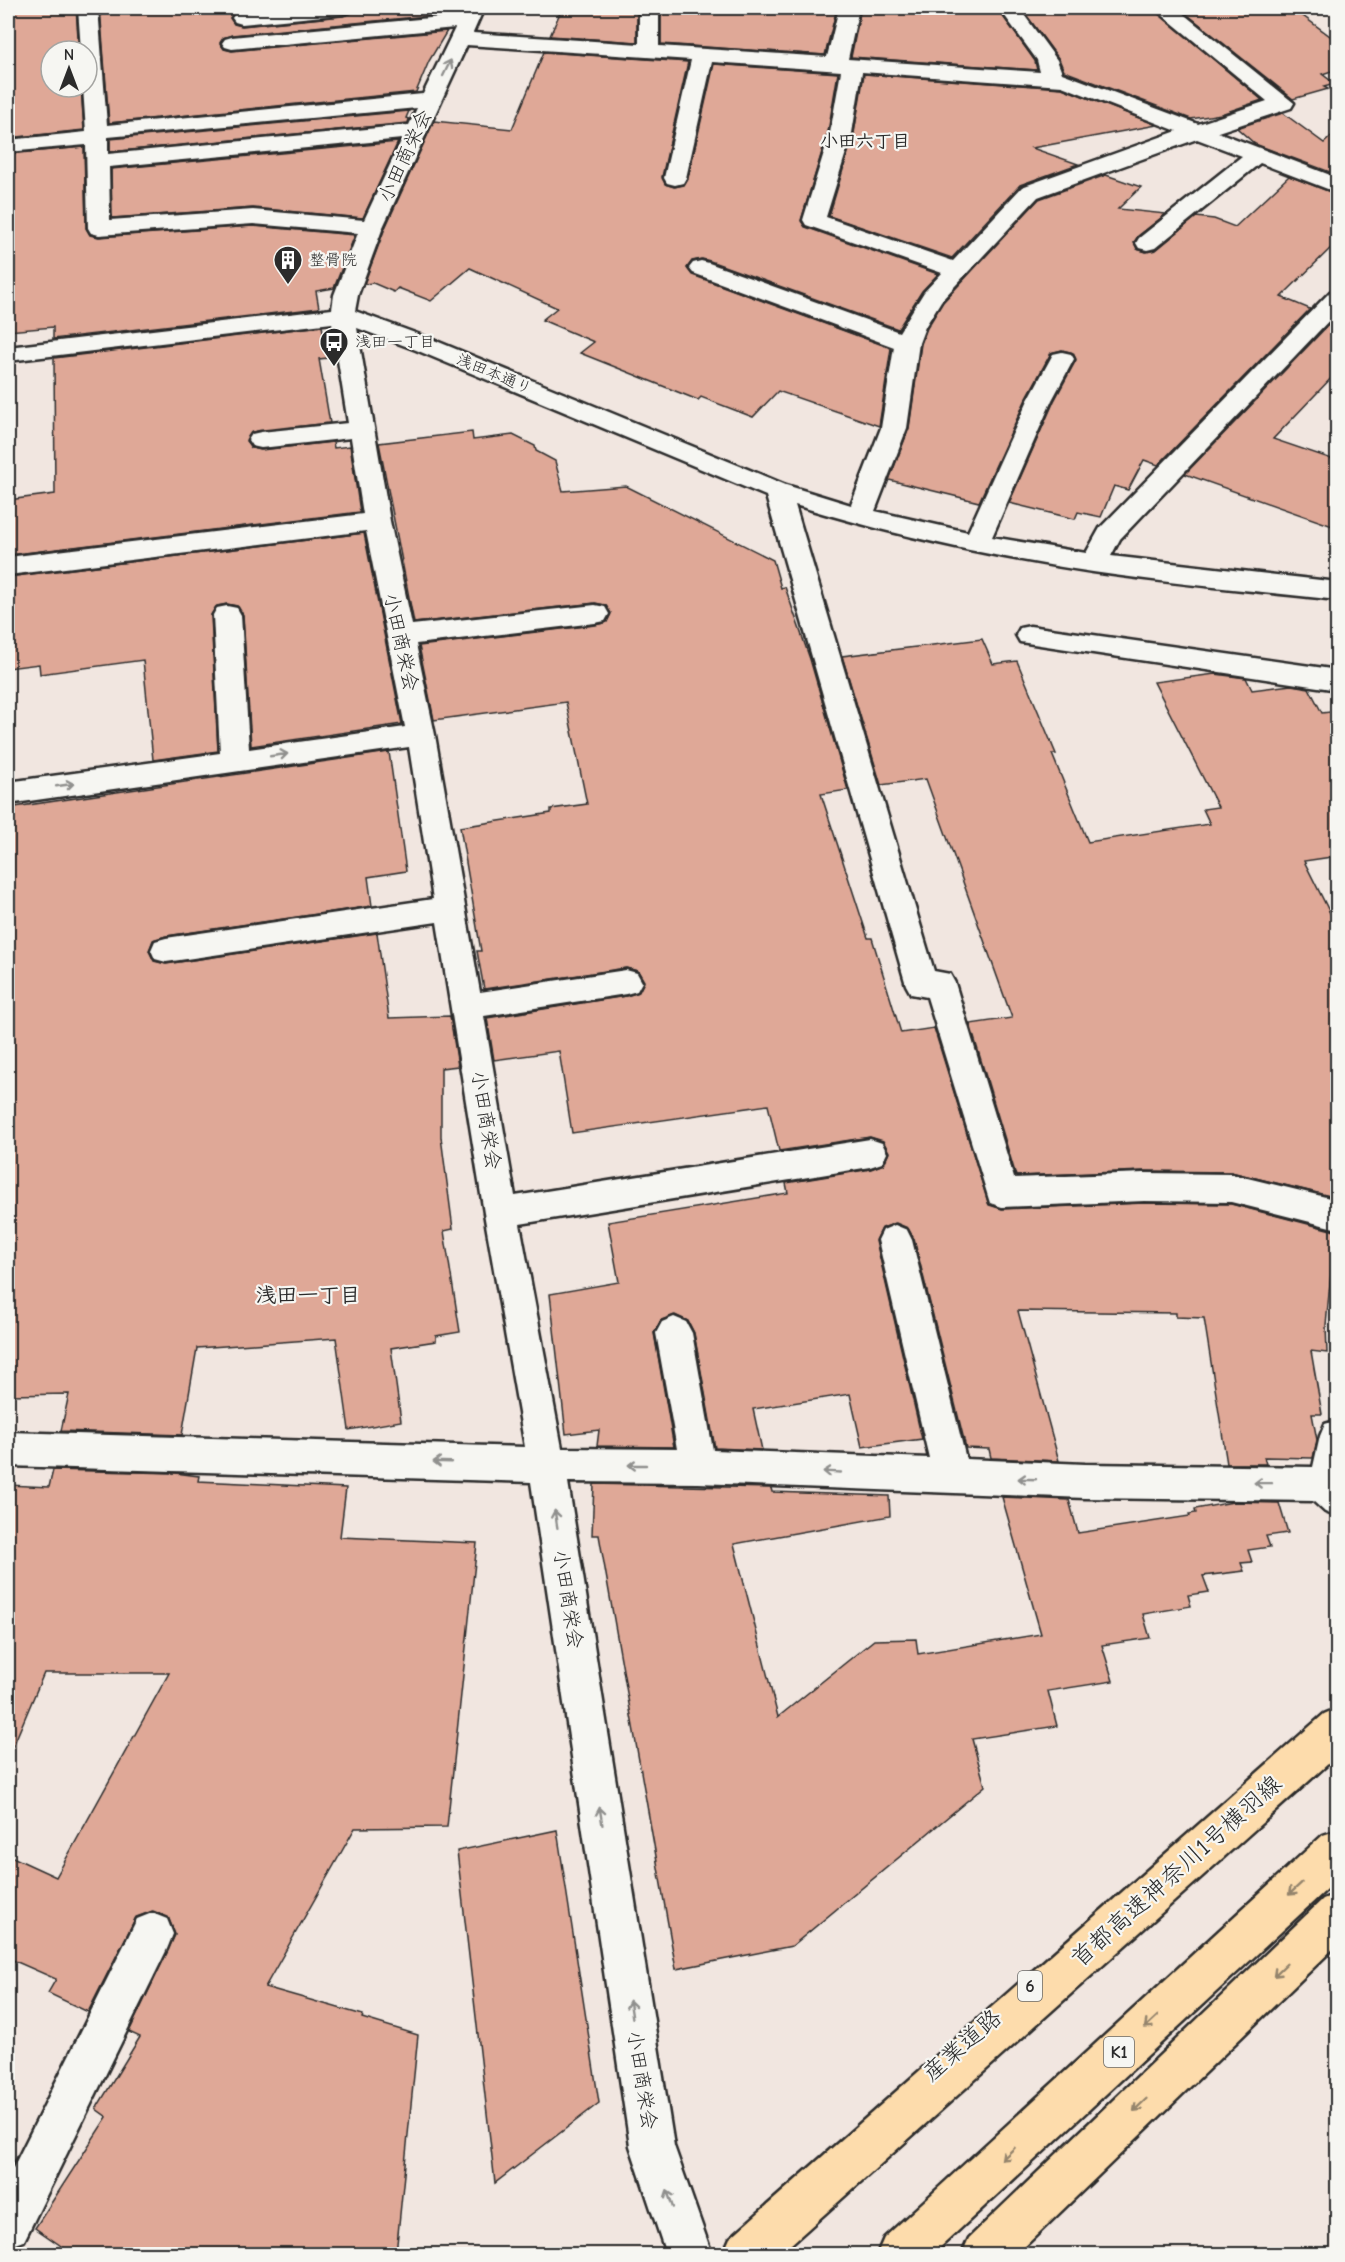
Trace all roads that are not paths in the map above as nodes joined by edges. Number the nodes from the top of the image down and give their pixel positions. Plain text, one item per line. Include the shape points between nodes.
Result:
1 (88, 8) edge
2 (343, 8) edge
3 (649, 8) edge
4 (849, 8) edge
5 (1008, 8) edge
6 (1164, 8) edge
7 (242, 18) dead end
8 (468, 22) edge
9 (232, 43) dead end
10 (649, 51) junction
11 (703, 55) junction
12 (845, 64) junction
13 (1053, 79) junction
14 (431, 100) junction
15 (417, 130) junction
16 (1198, 130) junction
17 (96, 135) junction
18 (8, 146) edge
19 (1258, 154) junction
20 (96, 162) junction
21 (675, 178) dead end
22 (1338, 186) edge
23 (372, 227) junction
24 (1147, 243) dead end
25 (701, 268) dead end
26 (957, 270) junction
27 (1338, 297) edge
28 (343, 315) junction
29 (907, 343) junction
30 (8, 354) edge
31 (1062, 359) dead end
32 (362, 429) junction
33 (261, 440) dead end
34 (777, 491) junction
35 (860, 516) junction
36 (377, 521) junction
37 (976, 543) junction
38 (1094, 563) junction
39 (8, 566) edge
40 (1338, 591) edge
41 (595, 614) dead end
42 (226, 615) dead end
43 (1030, 635) dead end
44 (399, 636) junction
45 (1338, 680) edge
46 (421, 735) junction
47 (235, 762) junction
48 (8, 793) edge
49 (450, 908) junction
50 (166, 950) dead end
51 (626, 982) dead end
52 (468, 1006) junction
53 (870, 1153) dead end
54 (501, 1213) junction
55 (1338, 1215) edge
56 (895, 1240) dead end
57 (674, 1333) dead end
58 (1338, 1436) edge
59 (8, 1449) edge
60 (547, 1465) junction
61 (698, 1466) junction
62 (952, 1477) junction
63 (1329, 1491) edge
64 (1338, 1718) edge
65 (1338, 1728) edge
66 (1338, 1850) edge
67 (1338, 1914) edge
68 (152, 1934) dead end
69 (8, 2224) edge
70 (688, 2254) edge
71 (722, 2254) edge
72 (746, 2254) edge
73 (900, 2254) edge
74 (985, 2254) edge

1 - 17 street
2 - 7 street
3 - 10 street
4 - 12 street
5 - 13 street via 1047,60
6 - 16 street via 1283,103
8 - 9 street via 289,46
8 - 10 street
14 -> 8 street, 小田商栄会
10 - 11 street
11 - 12 street
11 - 21 street
12 - 13 street
12 - 26 street via 841,133 814,220
13 - 16 street via 1065,80
14 - 15 street, 小田商栄会
14 - 17 street
15 - 20 street
15 - 23 street, 小田商栄会
16 - 19 street
16 - 26 street via 1030,192
17 - 18 street
17 - 20 street
19 - 22 street
19 - 24 street
20 - 23 street via 99,228 254,217
23 - 28 street, 小田商栄会 via 346,295
25 - 29 street
26 - 29 street via 932,297
27 - 38 street via 1108,534
28 - 30 street, 浅田本通り
28 - 32 street, 小田商栄会
28 - 34 street, 浅田本通り via 425,345
29 - 35 street via 894,428
31 - 37 street
32 - 33 street
32 - 36 street, 小田商栄会
34 - 35 street, 浅田本通り
34 - 55 street via 922,985 939,983 1002,1193 1231,1188
35 - 37 street, 浅田本通り
36 - 39 street
36 - 44 street, 小田商栄会
37 - 38 street, 浅田本通り
38 - 40 street, 浅田本通り
41 - 44 street
42 - 47 street
43 - 45 street
44 - 46 street, 小田商栄会
47 -> 46 street
46 - 49 street, 小田商栄会
48 -> 47 street
49 - 50 street
49 - 52 street, 小田商栄会
51 - 52 street
52 - 54 street, 小田商栄会
53 - 54 street
54 - 60 street, 小田商栄会
56 - 62 street
57 - 61 street
58 - 63 street
60 -> 59 street
61 -> 60 street
70 -> 60 street, 小田商栄会 via 652,2146
62 -> 61 street
63 -> 62 street
64 - 71 main road, 産業道路 / 6
65 - 72 main road, 首都高速神奈川1号横羽線
66 -> 73 main road, K1
67 -> 74 main road
68 - 69 street

